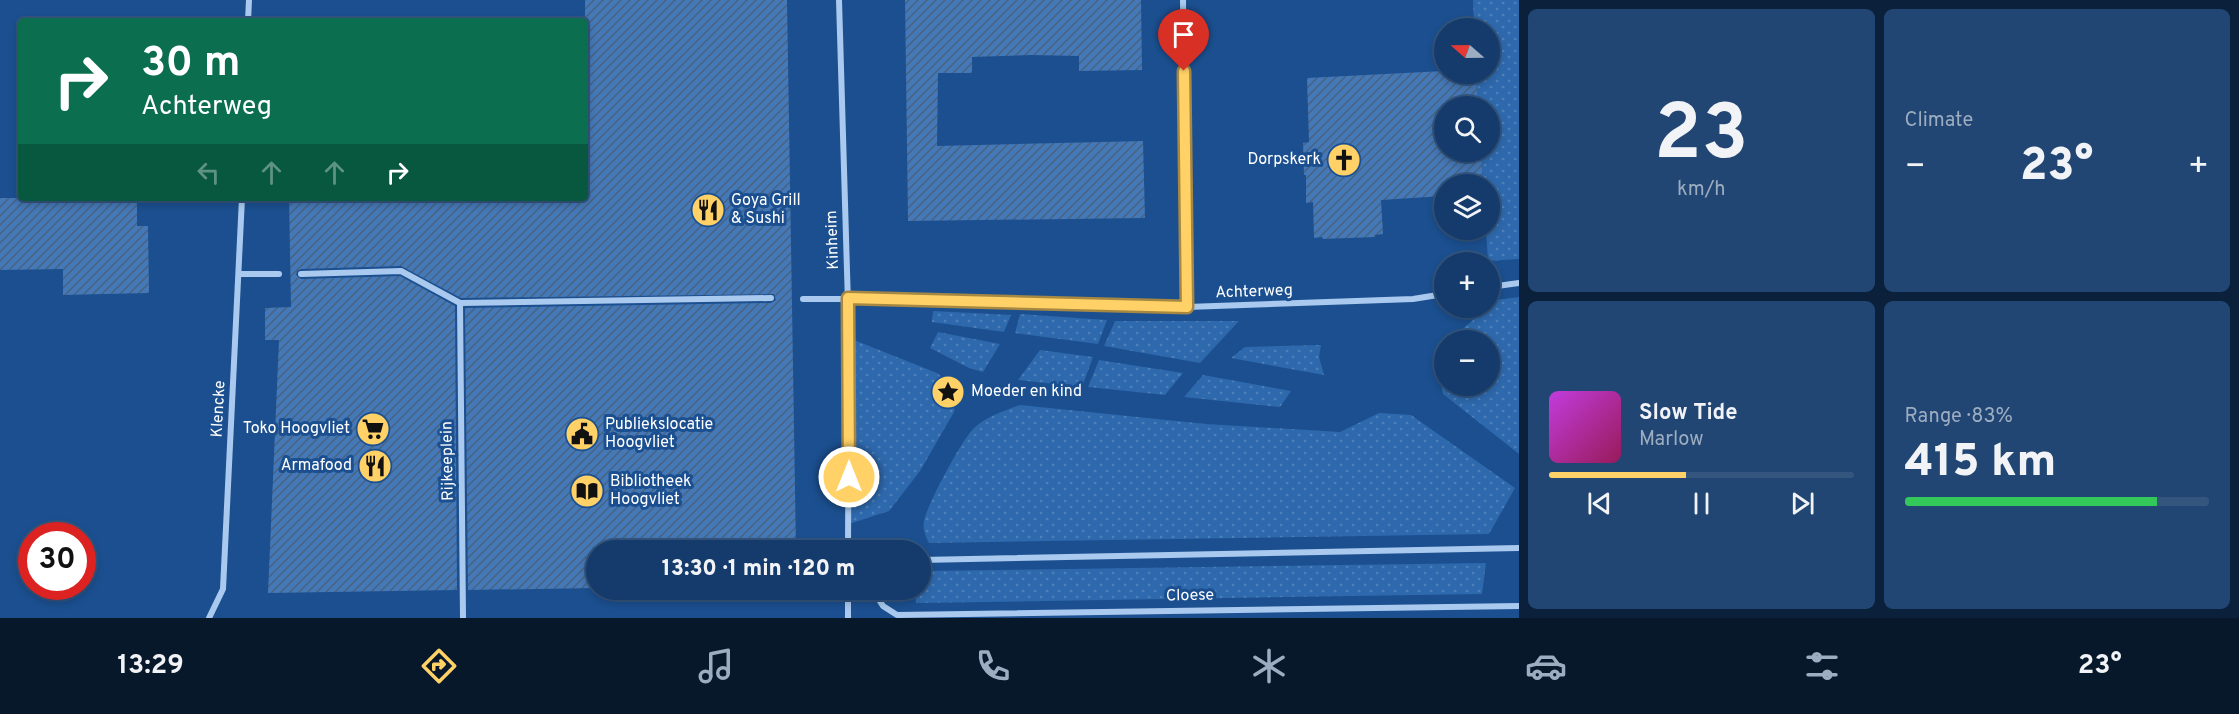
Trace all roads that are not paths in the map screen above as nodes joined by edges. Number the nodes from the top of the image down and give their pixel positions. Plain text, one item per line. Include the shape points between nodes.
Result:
1 (249, 0) edge
2 (839, 0) edge
3 (1183, 0) edge
4 (248, 18) edge
5 (242, 201) edge
6 (239, 274) junction
7 (279, 274) dead end
8 (301, 274) dead end
9 (1519, 283) edge
10 (1500, 286) edge
11 (1434, 296) edge
12 (771, 298) dead end
13 (848, 298) junction
14 (803, 299) dead end
15 (460, 303) junction
16 (1187, 307) junction
17 (848, 540) edge
18 (1519, 548) edge
19 (931, 560) edge
20 (848, 600) edge
21 (879, 600) edge
22 (1519, 606) edge
23 (209, 618) edge
24 (463, 618) edge
25 (848, 618) edge

1 - 4 street
2 - 13 street, Kinheim
3 - 16 street
5 - 6 street, Klencke
6 - 7 street
6 - 23 street, Klencke via 223,589
8 - 15 street via 401,270
9 - 10 street
11 - 16 street, Achterweg
12 - 15 street
13 - 14 street
13 - 16 street, Achterweg
13 - 17 street, Kinheim
15 - 24 street, Rijkeeplein
18 - 19 street
20 - 25 street
21 - 22 street, Cloese via 897,615

